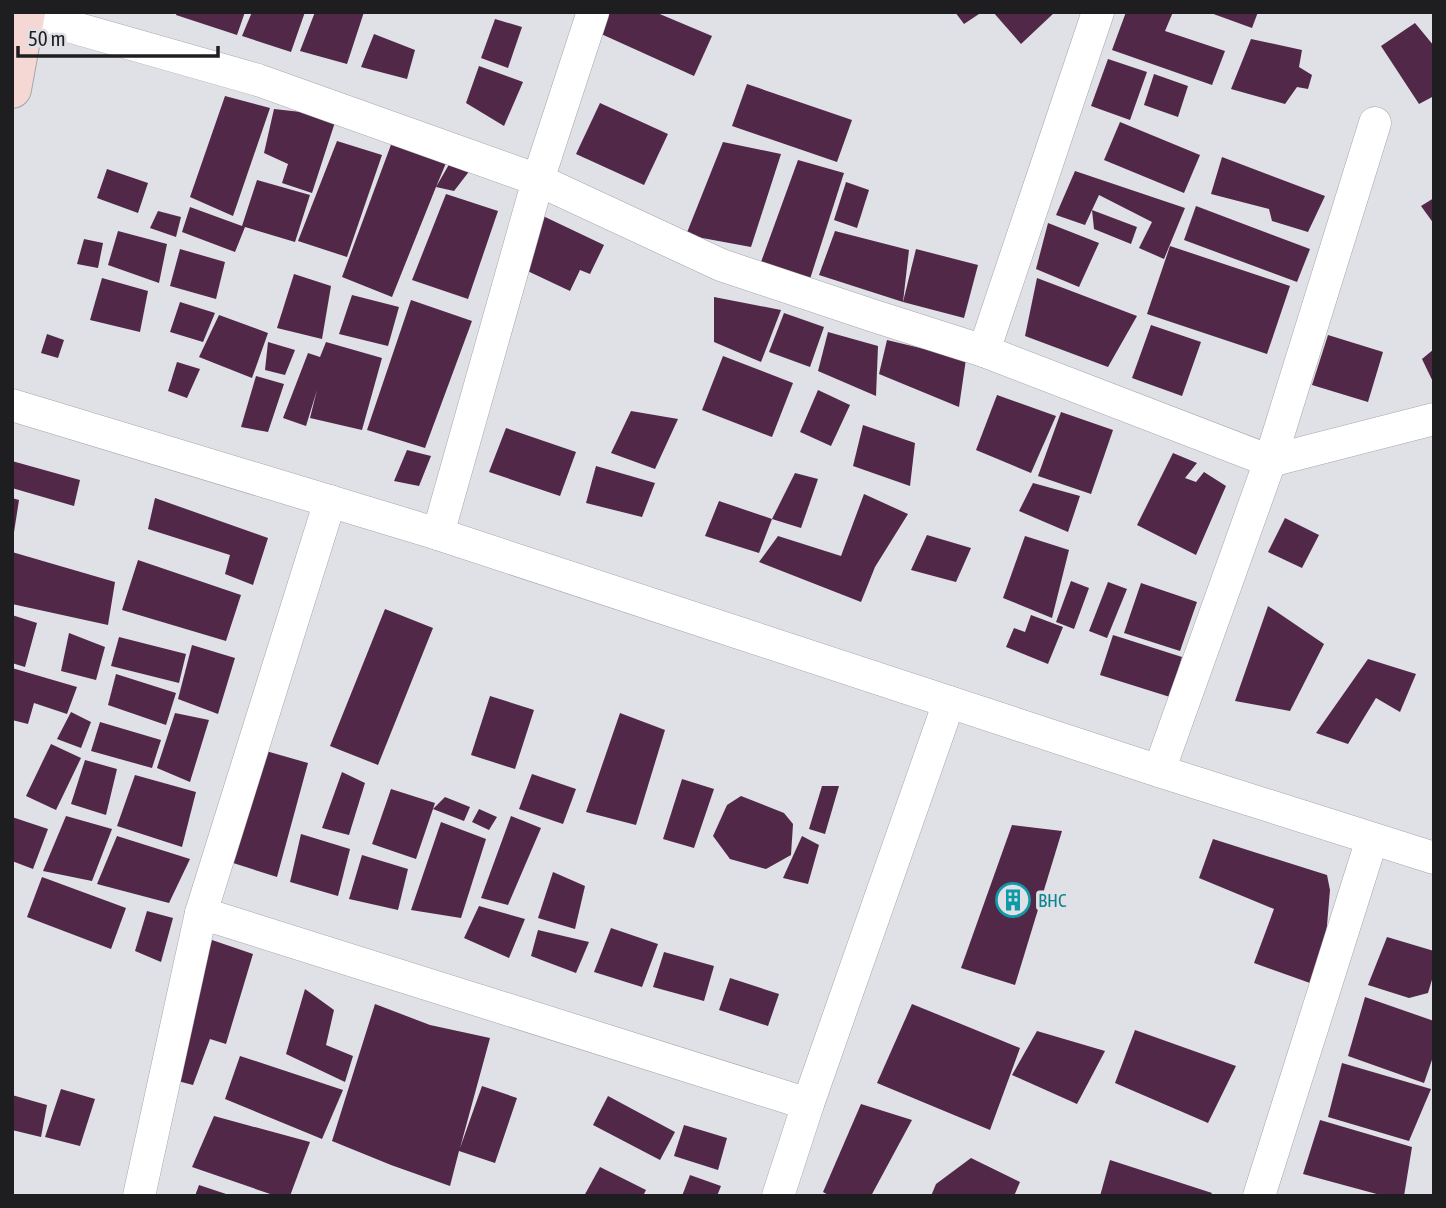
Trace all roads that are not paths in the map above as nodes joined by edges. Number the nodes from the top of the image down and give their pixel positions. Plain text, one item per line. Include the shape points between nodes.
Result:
1 (593, 12) edge
2 (1098, 12) edge
3 (26, 13) edge
4 (12, 89) edge
5 (1375, 123) dead end
6 (538, 180) junction
7 (984, 351) junction
8 (12, 405) edge
9 (1434, 419) edge
10 (1270, 461) junction
11 (330, 501) junction
12 (438, 534) junction
13 (949, 702) junction
14 (1159, 771) junction
15 (1372, 839) junction
16 (1434, 858) edge
17 (201, 913) junction
18 (808, 1104) junction
19 (139, 1196) edge
20 (778, 1196) edge
21 (1259, 1196) edge

1 - 6 street
2 - 7 street
3 - 4 main road
3 - 6 street via 258,80
5 - 10 street
6 - 7 street via 721,265
6 - 12 street
7 - 10 street
8 - 11 street
9 - 10 street
10 - 14 street
11 - 12 street
11 - 17 street
12 - 13 street
13 - 14 street
13 - 18 street
14 - 15 street
15 - 16 street
15 - 21 street
17 - 18 street
17 - 19 street
18 - 20 street

